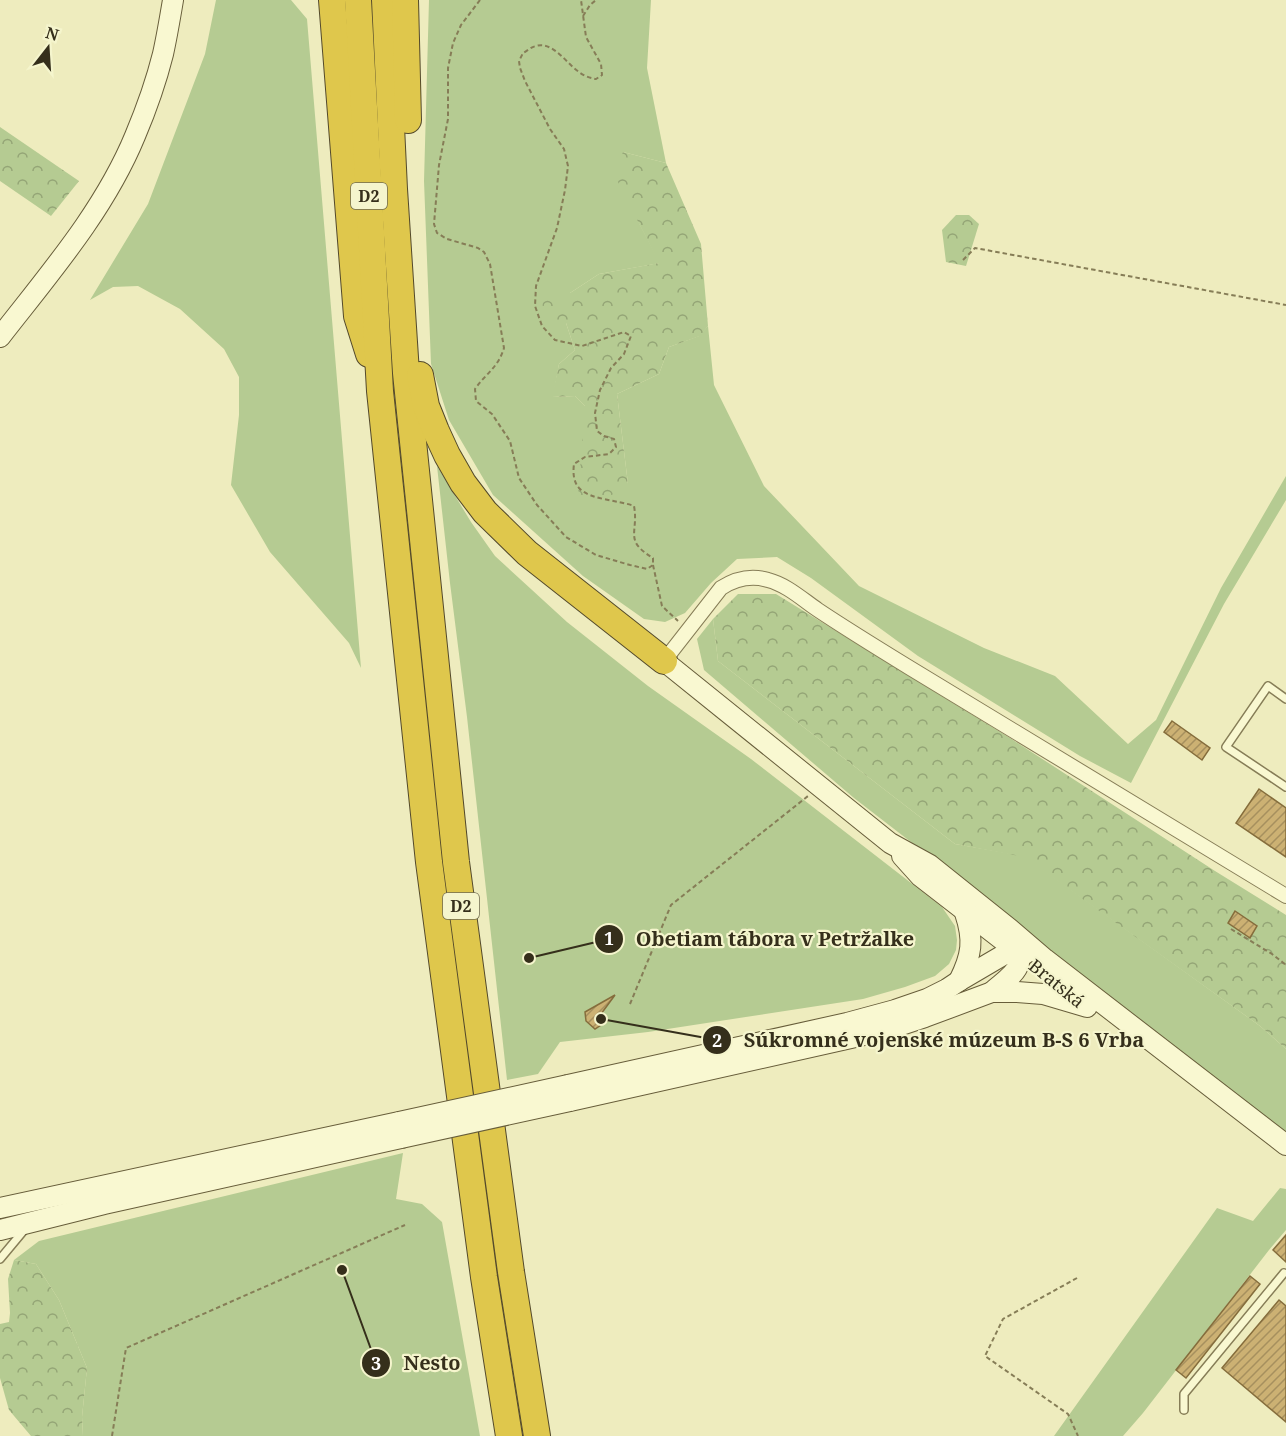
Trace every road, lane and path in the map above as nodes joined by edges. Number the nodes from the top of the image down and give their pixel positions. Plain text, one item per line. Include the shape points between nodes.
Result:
1 (173, 0) edge
2 (312, 0) edge
3 (332, 0) edge
4 (358, 0) edge
5 (385, 0) edge
6 (405, 0) edge
7 (480, 0) edge
8 (581, 0) edge
9 (596, 0) edge
10 (583, 16) junction
11 (334, 38) junction
12 (963, 260) dead end
13 (1286, 305) edge
14 (0, 337) edge
15 (381, 391) junction
16 (653, 565) junction
17 (688, 631) junction
18 (664, 661) junction
19 (1286, 699) edge
20 (819, 787) junction
21 (1286, 787) edge
22 (890, 843) junction
23 (1286, 896) edge
24 (965, 912) junction
25 (1010, 929) junction
26 (1231, 929) dead end
27 (1019, 953) junction
28 (1045, 959) junction
29 (1286, 965) edge
30 (959, 981) junction
31 (992, 992) junction
32 (630, 1004) dead end
33 (1087, 1007) junction
34 (569, 1093) junction
35 (400, 1130) junction
36 (1286, 1145) edge
37 (1286, 1160) edge
38 (5, 1205) edge
39 (32, 1222) junction
40 (405, 1225) dead end
41 (0, 1230) edge
42 (0, 1259) edge
43 (1284, 1273) dead end
44 (1077, 1278) dead end
45 (1184, 1410) dead end
46 (112, 1436) edge
47 (509, 1436) edge
48 (537, 1436) edge
49 (1078, 1436) edge

1 - 14 main road via 151,93 109,188 56,267
2 - 11 highway
3 - 11 highway
4 - 15 highway, D2
5 - 48 highway, D2 via 406,373 456,862
6 - 18 highway via 409,190 420,374 426,406 447,455 485,512 527,553
7 - 16 path via 461,24 453,43 434,224 437,233 447,239 484,252 490,264 504,348 501,360 475,389 477,401 492,414 510,441 519,478 537,506 566,537 596,555 630,566 647,569
8 - 10 path
9 - 10 path
10 - 16 path via 586,36 601,64 602,75 588,78 544,46 523,53 519,61 525,81 564,149 568,166 557,228 536,286 535,306 542,326 555,340 582,346 624,332 631,336 600,390 595,413 597,431 614,439 616,447 609,454 585,457 574,464 573,475 578,487 595,497 634,506 634,536 638,548 653,558
11 - 15 highway via 357,316
12 - 13 path via 975,249
15 - 47 highway, D2 via 429,862
16 - 17 path via 662,606
17 - 18 street
17 - 23 street via 730,582 753,577 783,586 973,707
18 - 20 main road, Bratská
19 - 21 lane via 1268,686 1226,747
20 - 22 main road, Bratská
20 - 32 path via 671,905
22 - 24 main road, Bratská via 920,876
22 - 25 main road, Bratská via 930,865
24 - 27 main road, Bratská
24 - 30 main road via 972,944
25 - 27 main road
25 - 28 main road, Bratská
26 - 29 path
27 - 28 main road
27 - 30 main road via 1005,954
27 - 31 main road via 1014,971
27 - 33 main road, Bratská
28 - 36 main road, Bratská
30 - 34 main road via 927,999 895,1010
31 - 33 main road via 1043,994
31 - 34 main road via 889,1029
33 - 37 main road, Bratská
34 - 35 main road, bridge
35 - 38 main road
35 - 39 main road
39 - 41 main road
39 - 42 lane
40 - 46 path via 126,1348
43 - 45 lane via 1184,1394
44 - 49 path via 1003,1318 984,1356 1068,1414

